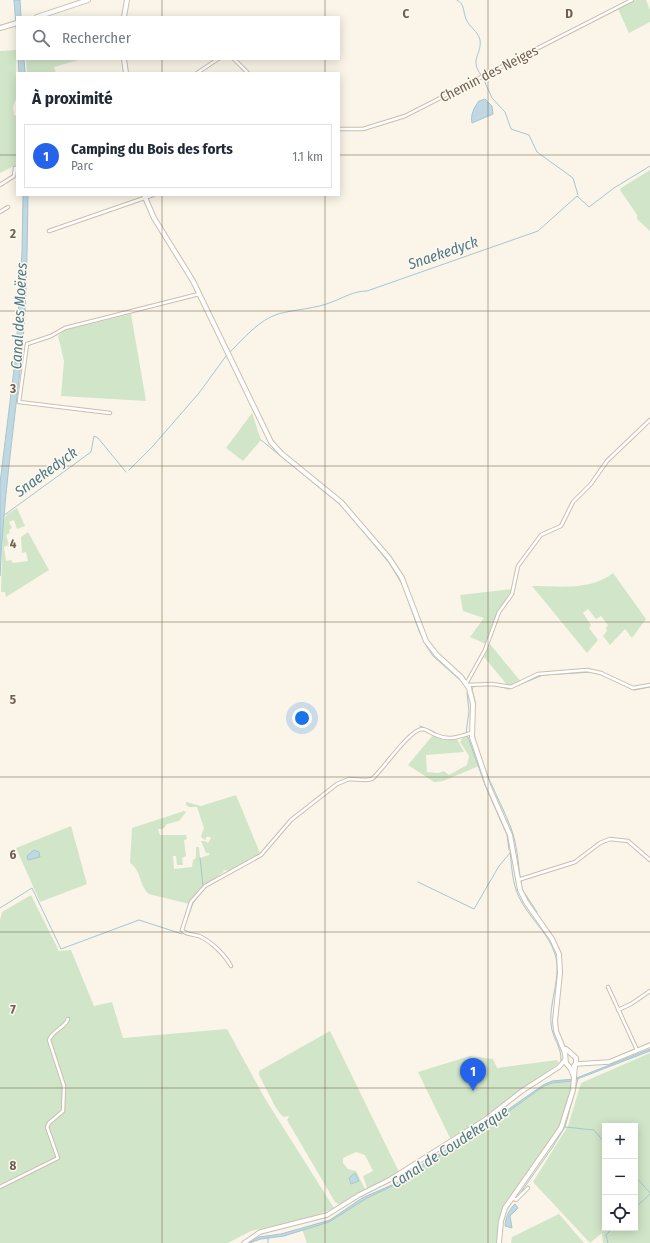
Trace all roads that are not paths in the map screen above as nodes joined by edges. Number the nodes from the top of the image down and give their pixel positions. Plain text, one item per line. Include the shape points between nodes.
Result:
1 (88, 0) edge
2 (126, 0) edge
3 (632, 0) edge
4 (40, 16) edge
5 (124, 16) edge
6 (15, 24) edge
7 (0, 28) edge
8 (124, 60) edge
9 (217, 60) edge
10 (235, 60) edge
11 (126, 72) edge
12 (199, 72) edge
13 (247, 72) edge
14 (340, 129) edge
15 (15, 168) dead end
16 (0, 185) edge
17 (144, 196) edge
18 (8, 207) dead end
19 (0, 212) edge
20 (49, 231) dead end
21 (199, 294) junction
22 (110, 413) dead end
23 (650, 420) edge
24 (466, 684) junction
25 (650, 685) edge
26 (471, 734) junction
27 (650, 860) edge
28 (518, 880) junction
29 (231, 966) dead end
30 (608, 987) dead end
31 (650, 991) edge
32 (618, 1010) junction
33 (68, 1019) dead end
34 (561, 1042) junction
35 (650, 1045) edge
36 (637, 1051) junction
37 (574, 1057) junction
38 (566, 1060) junction
39 (616, 1060) junction
40 (576, 1064) junction
41 (569, 1066) junction
42 (552, 1072) junction
43 (574, 1077) junction
44 (0, 1187) edge
45 (528, 1188) dead end
46 (512, 1198) junction
47 (244, 1243) edge
48 (499, 1243) edge

1 - 4 main road
2 - 5 main road
3 - 14 street, Chemin des Neiges via 407,116 362,129
6 - 7 main road
8 - 11 main road
9 - 12 street
10 - 13 street
15 - 16 street via 14,176
17 - 20 street
17 - 21 main road via 155,220
18 - 19 street
21 - 22 street via 65,328 51,336 27,343 19,402
21 - 24 main road via 273,445 341,502 389,558 403,581 428,643
23 - 24 street via 607,461 591,484 572,504 561,526 541,535 520,563 512,594 500,611 484,651
24 - 25 street via 509,687 540,674 589,670 631,687
24 - 26 main road via 473,704
26 - 28 main road via 510,834
26 - 29 street via 450,739 419,730 396,750 372,779 350,779 339,783 292,819 261,855 204,887 191,902 182,930 186,934 203,939 222,954
27 - 28 street via 628,841 612,838 600,843 575,862
28 - 34 main road via 523,896 559,954 560,970 554,1019
30 - 32 street
31 - 32 street
32 - 36 street
33 - 44 street via 49,1040 64,1089 63,1111 47,1127 58,1158
34 - 37 main road
34 - 38 main road
35 - 36 street
36 - 39 street
37 - 38 main road
37 - 39 street via 600,1062
37 - 40 main road
38 - 41 main road
38 - 42 street
39 - 40 street
40 - 41 main road
40 - 43 main road
41 - 42 street
41 - 43 main road
42 - 47 street via 397,1176 359,1195 331,1213 313,1220 260,1232
43 - 46 main road via 571,1097 560,1130
45 - 46 street via 516,1200
46 - 48 main road via 502,1217

